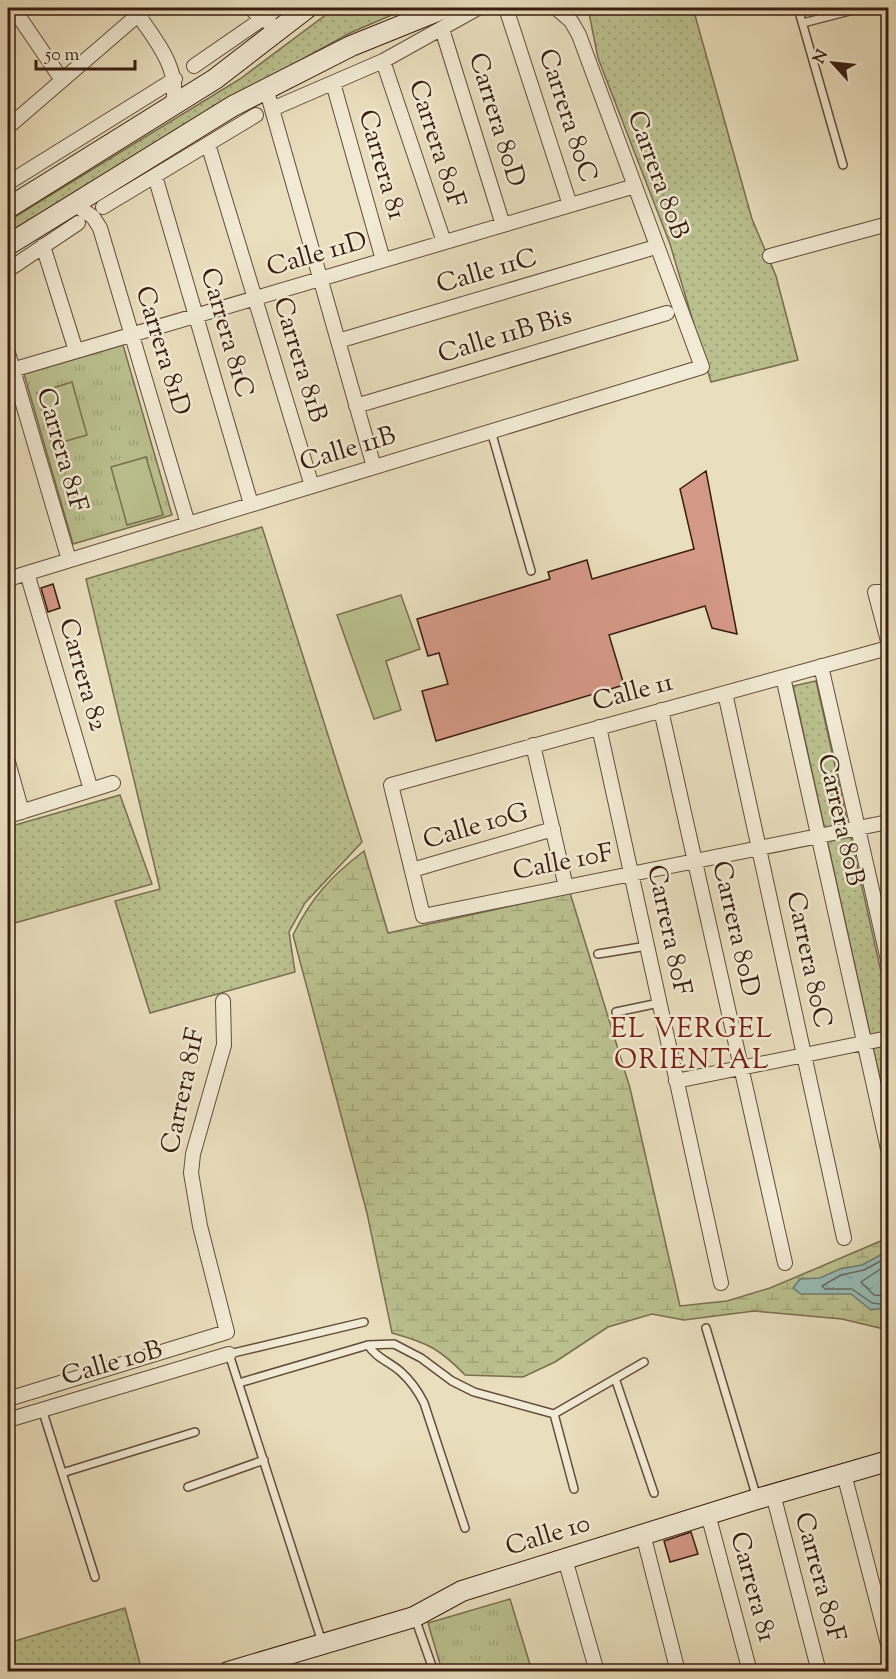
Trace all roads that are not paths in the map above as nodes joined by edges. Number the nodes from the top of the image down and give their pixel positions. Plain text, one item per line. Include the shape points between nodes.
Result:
1 (13, 8) edge
2 (251, 8) edge
3 (278, 8) edge
4 (308, 8) edge
5 (419, 8) edge
6 (445, 8) edge
7 (477, 8) edge
8 (506, 8) edge
9 (556, 8) edge
10 (798, 8) edge
11 (861, 8) edge
12 (139, 10) edge
13 (263, 19) junction
14 (803, 23) junction
15 (281, 29) junction
16 (442, 29) junction
17 (375, 36) junction
18 (383, 61) junction
19 (194, 66) dead end
20 (175, 79) junction
21 (62, 81) junction
22 (333, 83) junction
23 (266, 88) junction
24 (172, 106) junction
25 (272, 109) junction
26 (256, 115) dead end
27 (8, 127) edge
28 (208, 144) junction
29 (843, 165) dead end
30 (155, 176) junction
31 (8, 183) edge
32 (636, 186) junction
33 (73, 203) junction
34 (570, 205) junction
35 (103, 207) dead end
36 (8, 208) edge
37 (78, 223) dead end
38 (888, 224) edge
39 (503, 225) junction
40 (444, 242) junction
41 (8, 245) edge
42 (43, 246) junction
43 (649, 249) dead end
44 (770, 256) dead end
45 (383, 260) junction
46 (8, 270) edge
47 (320, 279) junction
48 (255, 298) junction
49 (668, 313) dead end
50 (196, 316) junction
51 (132, 334) junction
52 (338, 341) junction
53 (76, 351) junction
54 (8, 353) edge
55 (702, 367) joint
56 (12, 370) junction
57 (356, 406) junction
58 (491, 431) junction
59 (374, 467) junction
60 (312, 486) junction
61 (251, 504) junction
62 (188, 524) junction
63 (69, 560) junction
64 (531, 571) dead end
65 (27, 573) junction
66 (8, 577) edge
67 (882, 592) edge
68 (888, 641) edge
69 (888, 648) edge
70 (821, 666) junction
71 (783, 676) junction
72 (725, 693) junction
73 (661, 710) junction
74 (599, 727) junction
75 (533, 745) junction
76 (8, 762) edge
77 (113, 783) dead end
78 (91, 790) junction
79 (22, 812) junction
80 (8, 816) edge
81 (888, 822) edge
82 (858, 828) junction
83 (553, 829) junction
84 (819, 836) junction
85 (759, 848) junction
86 (695, 861) junction
87 (412, 870) junction
88 (631, 874) junction
89 (566, 887) junction
90 (647, 946) junction
91 (598, 954) dead end
92 (888, 960) edge
93 (223, 1001) dead end
94 (659, 1002) junction
95 (616, 1012) dead end
96 (888, 1038) edge
97 (865, 1042) junction
98 (804, 1055) junction
99 (741, 1068) junction
100 (676, 1081) junction
101 (888, 1149) edge
102 (844, 1238) dead end
103 (785, 1263) dead end
104 (721, 1283) dead end
105 (364, 1322) dead end
106 (706, 1328) dead end
107 (226, 1332) joint
108 (368, 1345) junction
109 (229, 1354) junction
110 (644, 1362) dead end
111 (616, 1381) junction
112 (238, 1383) junction
113 (8, 1399) edge
114 (42, 1409) junction
115 (554, 1414) junction
116 (8, 1420) edge
117 (195, 1432) dead end
118 (264, 1460) junction
119 (888, 1461) edge
120 (63, 1473) junction
121 (844, 1474) junction
122 (188, 1487) dead end
123 (574, 1488) dead end
124 (654, 1493) dead end
125 (765, 1497) junction
126 (708, 1514) junction
127 (465, 1528) dead end
128 (643, 1534) junction
129 (565, 1559) junction
130 (94, 1577) dead end
131 (414, 1617) junction
132 (323, 1644) junction
133 (888, 1644) edge
134 (228, 1671) edge
135 (434, 1671) edge
136 (597, 1671) edge
137 (678, 1671) edge
138 (750, 1671) edge
139 (819, 1671) edge

1 - 21 street
2 - 13 street
3 - 13 street
4 - 15 main road
5 - 17 main road
6 - 17 main road
7 - 16 street
8 - 34 street, Carrera 80C
9 - 32 street, Carrera 80B via 579,35
10 - 14 lane
11 - 14 lane
12 - 20 street
12 - 21 street
13 - 15 street
13 - 19 street
14 - 29 lane
15 - 24 main road
16 - 18 street
16 - 39 street, Carrera 80D
17 - 23 main road
18 - 22 street
18 - 40 street, Carrera 80F
20 - 24 street
20 - 31 street
21 - 27 street
22 - 25 street
22 - 45 street, Carrera 81
23 - 25 street
23 - 33 main road
24 - 36 main road
25 - 47 street
26 - 28 street
28 - 30 street
28 - 48 street, Carrera 81B
30 - 35 street
30 - 50 street, Carrera 81C
32 - 34 street, Calle 11D
32 - 55 street, Carrera 80B
33 - 41 main road
33 - 51 street, Carrera 81D via 93,217 100,228
34 - 39 street, Calle 11D
37 - 42 street
38 - 44 street
39 - 40 street, Calle 11D
40 - 45 street, Calle 11D
42 - 46 street
42 - 53 street
43 - 52 street, Calle 11C
45 - 47 street, Calle 11D
47 - 48 street, Calle 11D
47 - 52 street
48 - 50 street, Calle 11D
48 - 60 street, Carrera 81B
49 - 57 street, Calle 11B Bis
50 - 51 street, Calle 11D
50 - 61 street, Carrera 81C
51 - 53 street, Calle 11D
51 - 62 street, Carrera 81D
52 - 57 street
53 - 56 street, Calle 11D
54 - 56 street, Carrera 81F
55 - 58 street, Calle 11B
56 - 63 street, Carrera 81F
57 - 59 street
58 - 59 street, Calle 11B
58 - 64 lane
59 - 60 street, Calle 11B
60 - 61 street, Calle 11B
61 - 62 street, Calle 11B
62 - 63 street, Calle 11B
63 - 65 street, Calle 11B
65 - 66 street, Calle 11B
65 - 78 street, Carrera 82
67 - 68 street
69 - 70 street, Calle 11
70 - 71 street, Calle 11
70 - 82 street
71 - 72 street, Calle 11
71 - 84 street, Carrera 80B
72 - 73 street, Calle 11
72 - 85 street, Carrera 80C
73 - 74 street, Calle 11
73 - 86 street, Carrera 80D
74 - 75 street, Calle 11
74 - 88 street, Carrera 80F
75 - 83 street
75 - 87 street, Calle 11 via 391,785
76 - 79 street
77 - 78 street
78 - 79 street
79 - 80 street
81 - 82 street, Calle 10F
82 - 84 street, Calle 10F
82 - 92 street
83 - 87 street, Calle 10G
83 - 89 street
84 - 85 street, Calle 10F
84 - 97 street, Carrera 80B
85 - 86 street, Calle 10F
85 - 98 street, Carrera 80C
86 - 88 street, Calle 10F
86 - 99 street, Carrera 80D
87 - 89 street, Calle 10F via 423,916
88 - 89 street, Calle 10F
88 - 90 street, Carrera 80F
90 - 91 lane
90 - 94 street, Carrera 80F
93 - 107 street, Carrera 81F via 224,1045 191,1173
94 - 95 lane
94 - 100 street, Carrera 80F
96 - 97 street
97 - 98 street
97 - 101 street, Carrera 80B
98 - 99 street
98 - 102 street, Carrera 80C
99 - 100 street
99 - 103 street, Carrera 80D
100 - 104 street, Carrera 80F
105 - 109 lane
106 - 125 lane
107 - 113 street, Calle 10B
108 - 112 lane
108 - 115 lane via 394,1344 474,1392
108 - 127 lane via 372,1353 400,1371 424,1403
109 - 112 lane
109 - 114 street, Calle 10B
110 - 111 lane
111 - 115 lane
111 - 124 lane
112 - 118 lane
114 - 116 street, Calle 10B
114 - 120 lane
115 - 123 lane
117 - 120 lane
118 - 122 lane
118 - 132 lane
119 - 121 main road, Calle 10
120 - 130 lane
121 - 125 main road, Calle 10
121 - 133 street
125 - 126 main road, Calle 10
125 - 139 street, Carrera 80F
126 - 128 main road, Calle 10
126 - 138 street, Carrera 81
128 - 129 main road, Calle 10
128 - 137 street
129 - 131 main road, Calle 10 via 462,1591
129 - 136 street
131 - 132 main road, Calle 10
131 - 135 lane
132 - 134 main road, Calle 10

